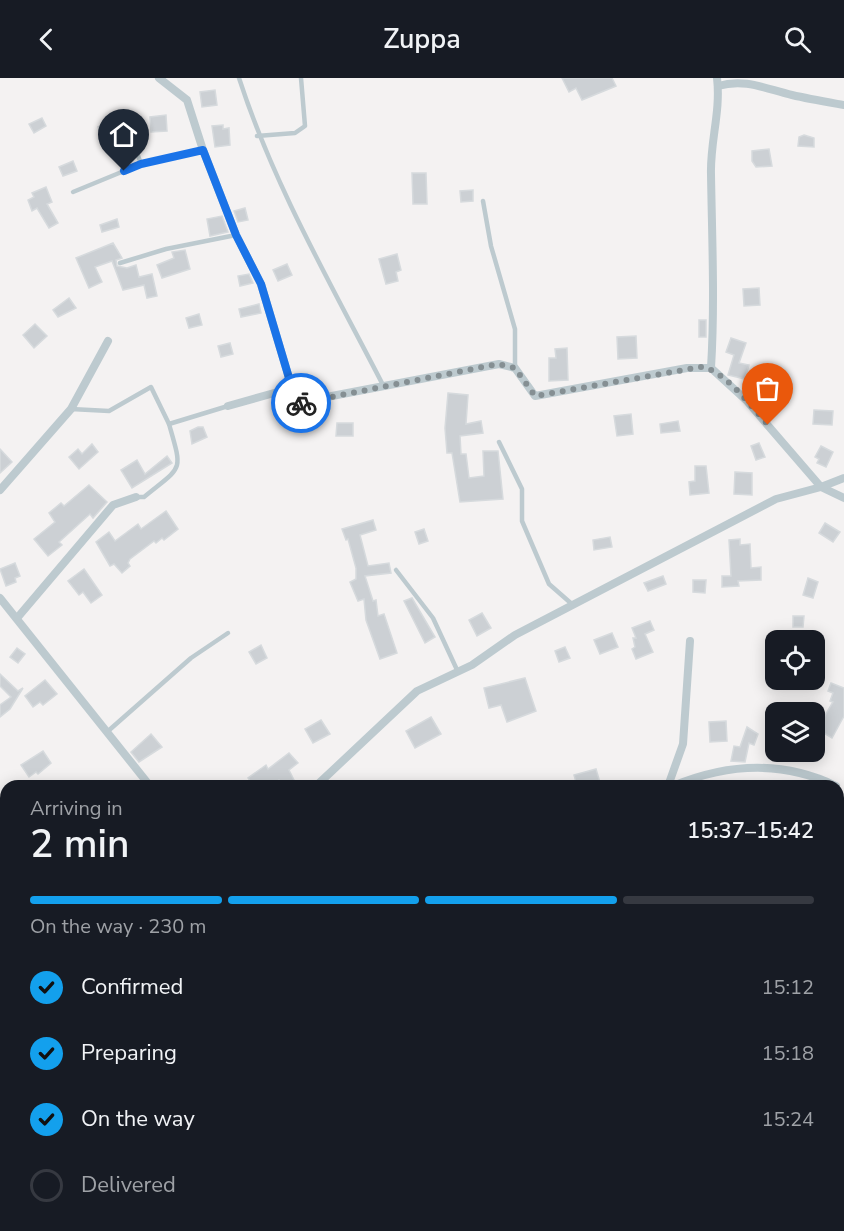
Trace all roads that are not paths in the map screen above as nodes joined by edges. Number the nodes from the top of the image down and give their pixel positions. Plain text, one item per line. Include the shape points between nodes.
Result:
1 (159, 78) edge
2 (239, 78) edge
3 (301, 78) edge
4 (717, 82) edge
5 (844, 105) edge
6 (124, 117) dead end
7 (257, 136) junction
8 (203, 150) junction
9 (141, 164) junction
10 (73, 192) dead end
11 (483, 201) dead end
12 (236, 235) junction
13 (120, 263) dead end
14 (108, 342) dead end
15 (515, 368) junction
16 (711, 368) junction
17 (383, 385) junction
18 (292, 388) junction
19 (228, 406) joint
20 (71, 409) junction
21 (169, 424) junction
22 (499, 442) dead end
23 (844, 478) edge
24 (821, 487) junction
25 (0, 490) edge
26 (136, 497) joint
27 (844, 498) edge
28 (396, 570) dead end
29 (0, 598) edge
30 (573, 605) junction
31 (18, 617) junction
32 (228, 633) dead end
33 (690, 641) dead end
34 (458, 672) junction
35 (107, 732) junction
36 (145, 780) edge
37 (322, 780) edge
38 (673, 780) edge
39 (688, 780) edge
40 (813, 780) edge

1 - 8 street via 187,100
2 - 7 lane
3 - 7 lane via 305,126 295,133
4 - 5 street via 747,82
4 - 16 street via 719,100 711,172 715,263
6 - 9 lane
7 - 17 lane
8 - 9 lane
8 - 12 street
9 - 10 lane
11 - 15 lane via 493,257 515,329
12 - 13 lane
12 - 18 street via 261,284
14 - 20 street
15 - 16 street via 535,396 687,368
15 - 17 street via 498,364
16 - 24 street via 746,400
17 - 18 street via 290,404
18 - 19 street
19 - 21 lane
20 - 21 lane via 109,411 152,387
20 - 25 street
21 - 26 lane via 179,460 176,471 144,497
22 - 30 lane via 522,489 522,521 549,584
23 - 24 street
24 - 27 street
24 - 30 street via 776,499
26 - 31 street via 113,505
28 - 34 lane via 433,618
29 - 31 street
30 - 34 street via 501,643
31 - 35 street
32 - 35 lane via 191,658
33 - 38 street via 683,744
34 - 37 street via 409,696
35 - 36 street
39 - 40 street via 714,771 768,767

